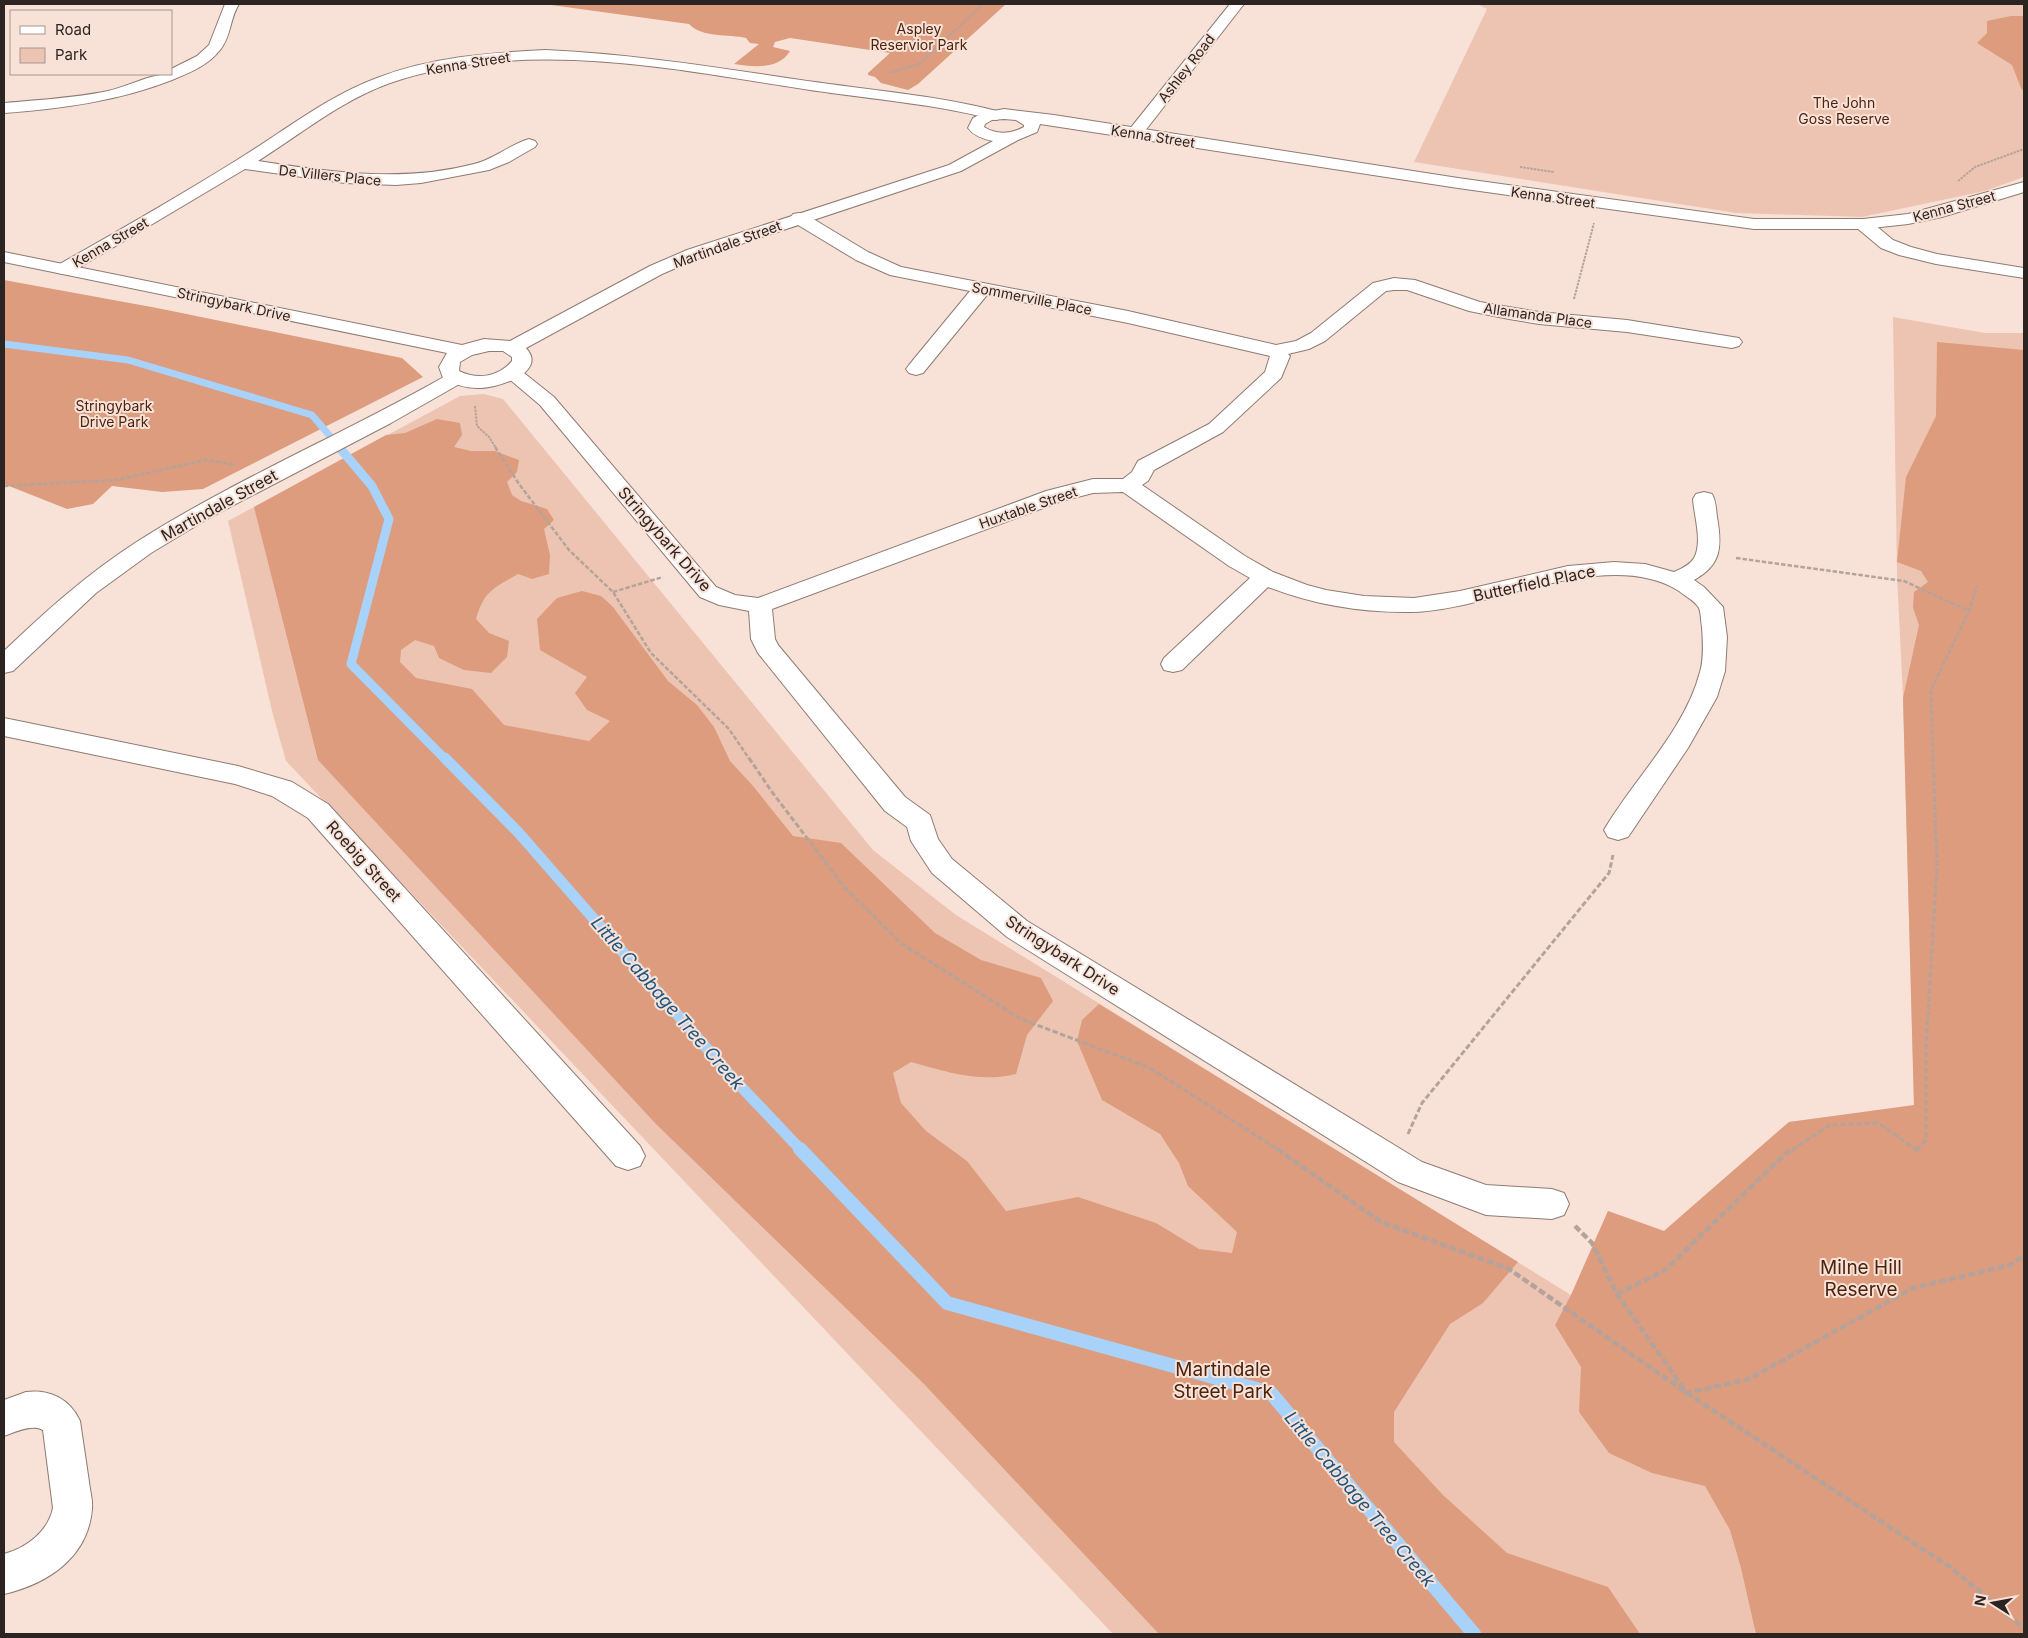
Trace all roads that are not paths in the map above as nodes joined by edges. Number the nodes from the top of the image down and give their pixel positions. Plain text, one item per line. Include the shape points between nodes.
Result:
1 (232, 4) edge
2 (1237, 4) edge
3 (172, 74) edge
4 (170, 75) edge
5 (922, 101) junction
6 (4, 108) edge
7 (996, 115) junction
8 (1028, 124) junction
9 (980, 129) junction
10 (1135, 133) junction
11 (1013, 136) junction
12 (529, 144) dead end
13 (243, 164) junction
14 (955, 168) junction
15 (2024, 187) edge
16 (799, 218) junction
17 (1863, 224) junction
18 (4, 257) edge
19 (64, 269) junction
20 (2024, 273) edge
21 (983, 288) junction
22 (1732, 342) dead end
23 (464, 351) junction
24 (1276, 351) junction
25 (512, 360) junction
26 (916, 369) dead end
27 (456, 378) junction
28 (1128, 485) junction
29 (1704, 499) dead end
30 (1265, 577) junction
31 (1677, 580) junction
32 (760, 605) junction
33 (1173, 664) dead end
34 (4, 665) edge
35 (4, 727) edge
36 (1618, 830) road end
37 (628, 1156) dead end
38 (1552, 1204) road end
39 (4, 1418) edge
40 (4, 1574) edge

1 - 3 street via 226,11 219,42 211,52
2 - 10 street, Ashley Road
4 - 6 street via 110,96
5 - 7 street, Kenna Street via 965,106
5 - 9 street, Kenna Street via 954,112
5 - 13 street, Kenna Street via 612,56 553,53 499,57 417,70 383,81 339,102
7 - 8 street, Kenna Street via 1012,114
7 - 9 street, Kenna Street via 982,118
8 - 10 street, Kenna Street via 1081,125
8 - 11 street, Kenna Street
9 - 11 street, Kenna Street via 998,137
9 - 14 street
10 - 17 street, Kenna Street via 1599,204 1754,224
11 - 14 street, Martindale Street
12 - 13 street, De Villers Place via 478,168 401,181 353,180
13 - 19 street, Kenna Street
14 - 16 street, Martindale Street
15 - 17 street, Kenna Street via 1936,214
16 - 21 street, Sommerville Place via 862,256 896,271
16 - 25 street, Martindale Street via 656,270
17 - 20 street via 1887,244 1905,251
18 - 19 street, Stringybark Drive
19 - 23 street, Stringybark Drive
21 - 24 street, Sommerville Place via 1128,316
21 - 26 street
22 - 24 street, Allamanda Place via 1627,326 1539,318 1476,307 1409,284 1394,284 1380,287 1318,337 1302,345
23 - 25 street, Stringybark Drive via 494,345
23 - 27 street via 455,356 448,368
24 - 28 street via 1280,356 1274,374 1236,411 1216,428 1146,466 1140,476
25 - 27 street via 502,378 478,382
25 - 32 street, Stringybark Drive via 708,592 739,604
27 - 34 street, Martindale Street via 206,510 142,548 93,584
28 - 30 street, Butterfield Place via 1237,562
28 - 32 street, Huxtable Street via 1093,486 1054,496
29 - 31 street via 1708,546 1705,559 1696,569
30 - 31 street, Butterfield Place via 1326,597 1364,603 1414,605 1589,570 1645,571
30 - 33 street
31 - 36 street, Butterfield Place via 1711,607 1715,637 1712,671 1704,697 1675,748
32 - 38 street, Stringybark Drive via 763,639 767,648 895,804 920,822 924,841 942,866 1017,928 1410,1172 1486,1200
35 - 37 street, Roebig Street via 238,775 282,789 318,811
39 - 40 street via 21,1410 42,1409 61,1421 73,1508 68,1526 49,1553 25,1569

